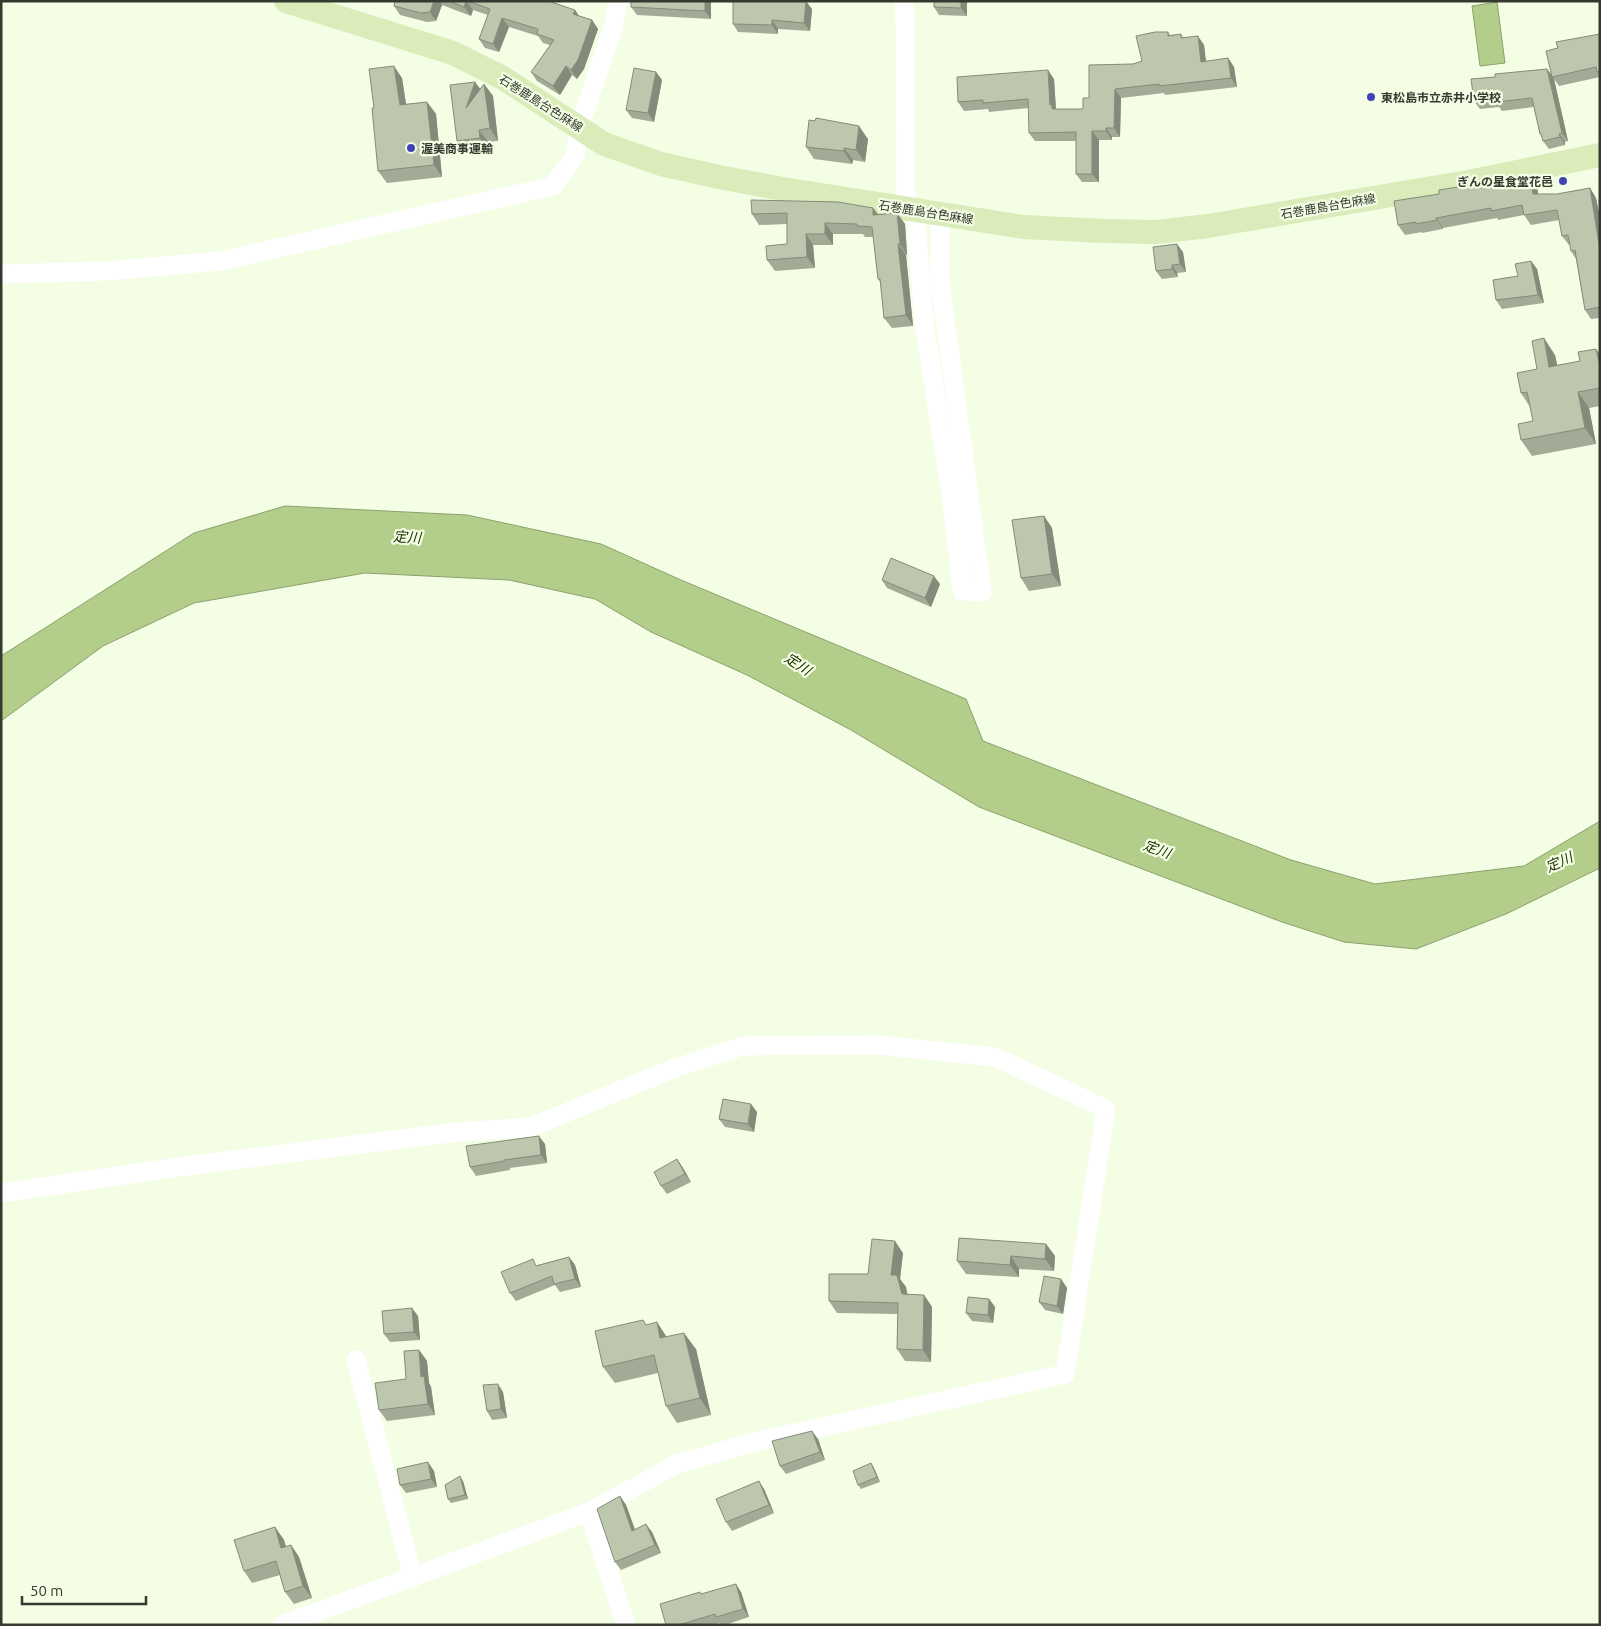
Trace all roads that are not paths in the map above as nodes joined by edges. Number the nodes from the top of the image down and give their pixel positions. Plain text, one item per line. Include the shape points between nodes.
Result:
1 (286, 1) edge
2 (618, 1) edge
3 (904, 1) edge
4 (579, 127) junction
5 (1600, 155) edge
6 (910, 210) junction
7 (940, 215) junction
8 (1, 274) edge
9 (1, 1194) edge
10 (356, 1360) dead end
11 (589, 1512) junction
12 (413, 1578) junction
13 (282, 1625) edge
14 (626, 1625) edge

1 - 4 main road, 石巻鹿島台色麻線 via 453,53 503,78
2 - 4 street via 613,28
3 - 6 street
4 - 6 main road, 石巻鹿島台色麻線 via 604,144 661,164
4 - 8 street via 575,156 553,186 221,261 107,271
5 - 7 main road, 石巻鹿島台色麻線 via 1468,182 1217,225 1156,232 1023,227
6 - 7 main road, 石巻鹿島台色麻線
6 - 7 street via 962,591 982,592 940,282
9 - 11 street via 458,1132 531,1127 675,1068 749,1045 879,1045 995,1057 1106,1109 1066,1374 758,1441 677,1464
10 - 12 street
11 - 12 street
11 - 14 street
12 - 13 street

